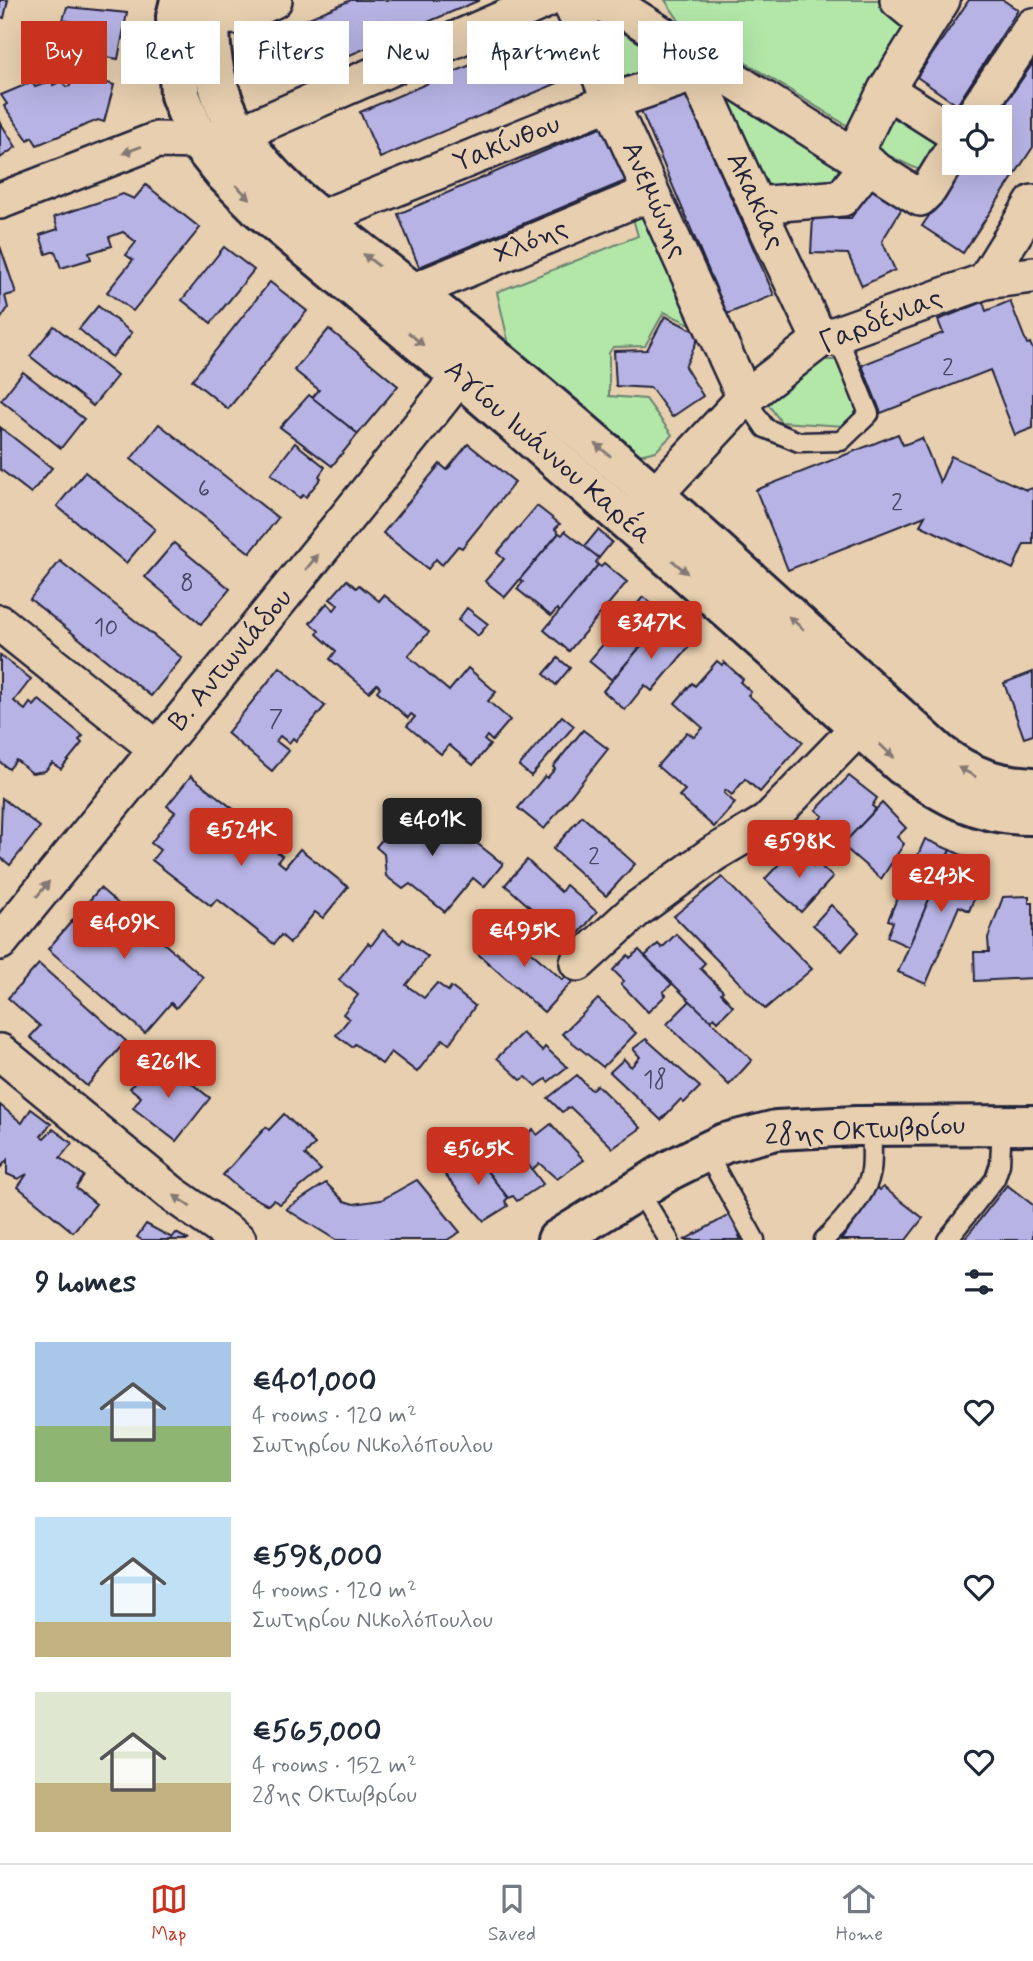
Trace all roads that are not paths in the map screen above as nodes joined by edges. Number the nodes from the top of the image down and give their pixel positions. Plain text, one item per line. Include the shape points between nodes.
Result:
1 (274, 0) edge
2 (546, 0) edge
3 (569, 0) edge
4 (589, 0) edge
5 (898, 0) edge
6 (201, 6) edge
7 (632, 6) edge
8 (934, 12) edge
9 (648, 21) edge
10 (1033, 26) edge
11 (658, 84) edge
12 (707, 84) edge
13 (728, 84) edge
14 (886, 90) junction
15 (610, 102) junction
16 (981, 105) edge
17 (942, 125) edge
18 (239, 134) junction
19 (198, 141) junction
20 (861, 159) junction
21 (942, 168) edge
22 (650, 192) junction
23 (0, 201) edge
24 (1033, 202) edge
25 (756, 205) junction
26 (319, 219) junction
27 (1033, 275) edge
28 (985, 281) junction
29 (412, 292) junction
30 (820, 340) junction
31 (471, 362) junction
32 (745, 398) junction
33 (655, 494) junction
34 (629, 523) junction
35 (0, 624) edge
36 (860, 726) junction
37 (156, 748) junction
38 (1033, 787) edge
39 (1033, 815) edge
40 (0, 942) edge
41 (578, 963) dead end
42 (0, 1052) edge
43 (1017, 1125) edge
44 (872, 1126) junction
45 (706, 1152) junction
46 (638, 1190) junction
47 (238, 1240) edge
48 (557, 1240) edge
49 (669, 1240) edge
50 (755, 1240) edge
51 (824, 1240) edge
52 (947, 1240) edge

1 - 6 street via 239,16
2 - 18 street
3 - 15 street, Ανεμώνης
4 - 7 street
5 - 8 street
6 - 18 street, Αγίου Ιωάννου Καρέα via 213,66
6 - 19 street, Αγίου Ιωάννου Καρέα via 176,17 180,95
7 - 9 street
8 - 14 street
10 - 16 street
11 - 15 street, Υακίνθου
12 - 25 street, Ακακίας
13 - 20 street
14 - 17 street
14 - 20 street
15 - 22 street, Ανεμώνης
15 - 26 street, Υακίνθου
18 - 19 street
18 - 26 street, Αγίου Ιωάννου Καρέα via 274,180
19 -> 23 street via 157,140
19 -> 31 street, Αγίου Ιωάννου Καρέα via 260,209
20 - 21 street via 920,198
20 - 25 street via 842,198
22 - 29 street, Χλόης
22 - 32 street, Ανεμώνης
24 - 28 street
25 - 30 street, Ακακίας
29 -> 26 street, Αγίου Ιωάννου Καρέα
27 - 28 street, Γαρδένιας
28 - 30 street, Γαρδένιας
29 - 31 street, Αγίου Ιωάννου Καρέα
30 - 32 street, Γαρδένιας
30 - 32 lane via 844,350 869,414 841,441 799,442 765,428
33 -> 31 street, Αγίου Ιωάννου Καρέα
31 - 34 street, Αγίου Ιωάννου Καρέα
37 -> 31 street, Β. Αντωνιάδου via 262,625
32 - 33 street, Γαρδένιας
33 - 34 street, Γαρδένιας
38 -> 33 street, Αγίου Ιωάννου Καρέα via 984,780 940,754
34 -> 36 street, Αγίου Ιωάννου Καρέα
35 - 37 street
36 -> 39 street, Αγίου Ιωάννου Καρέα via 935,789 965,804
36 - 41 street via 767,822 713,854 636,910
40 -> 37 street, Β. Αντωνιάδου
47 -> 42 street via 171,1193
43 - 44 street, 28ης Οκτωβρίου
43 - 52 lane via 995,1179
44 - 45 street, 28ης Οκτωβρίου via 776,1130
44 - 51 lane via 866,1189
45 - 46 street, 28ης Οκτωβρίου
45 - 50 lane
46 - 48 street, 28ης Οκτωβρίου
46 - 49 lane

